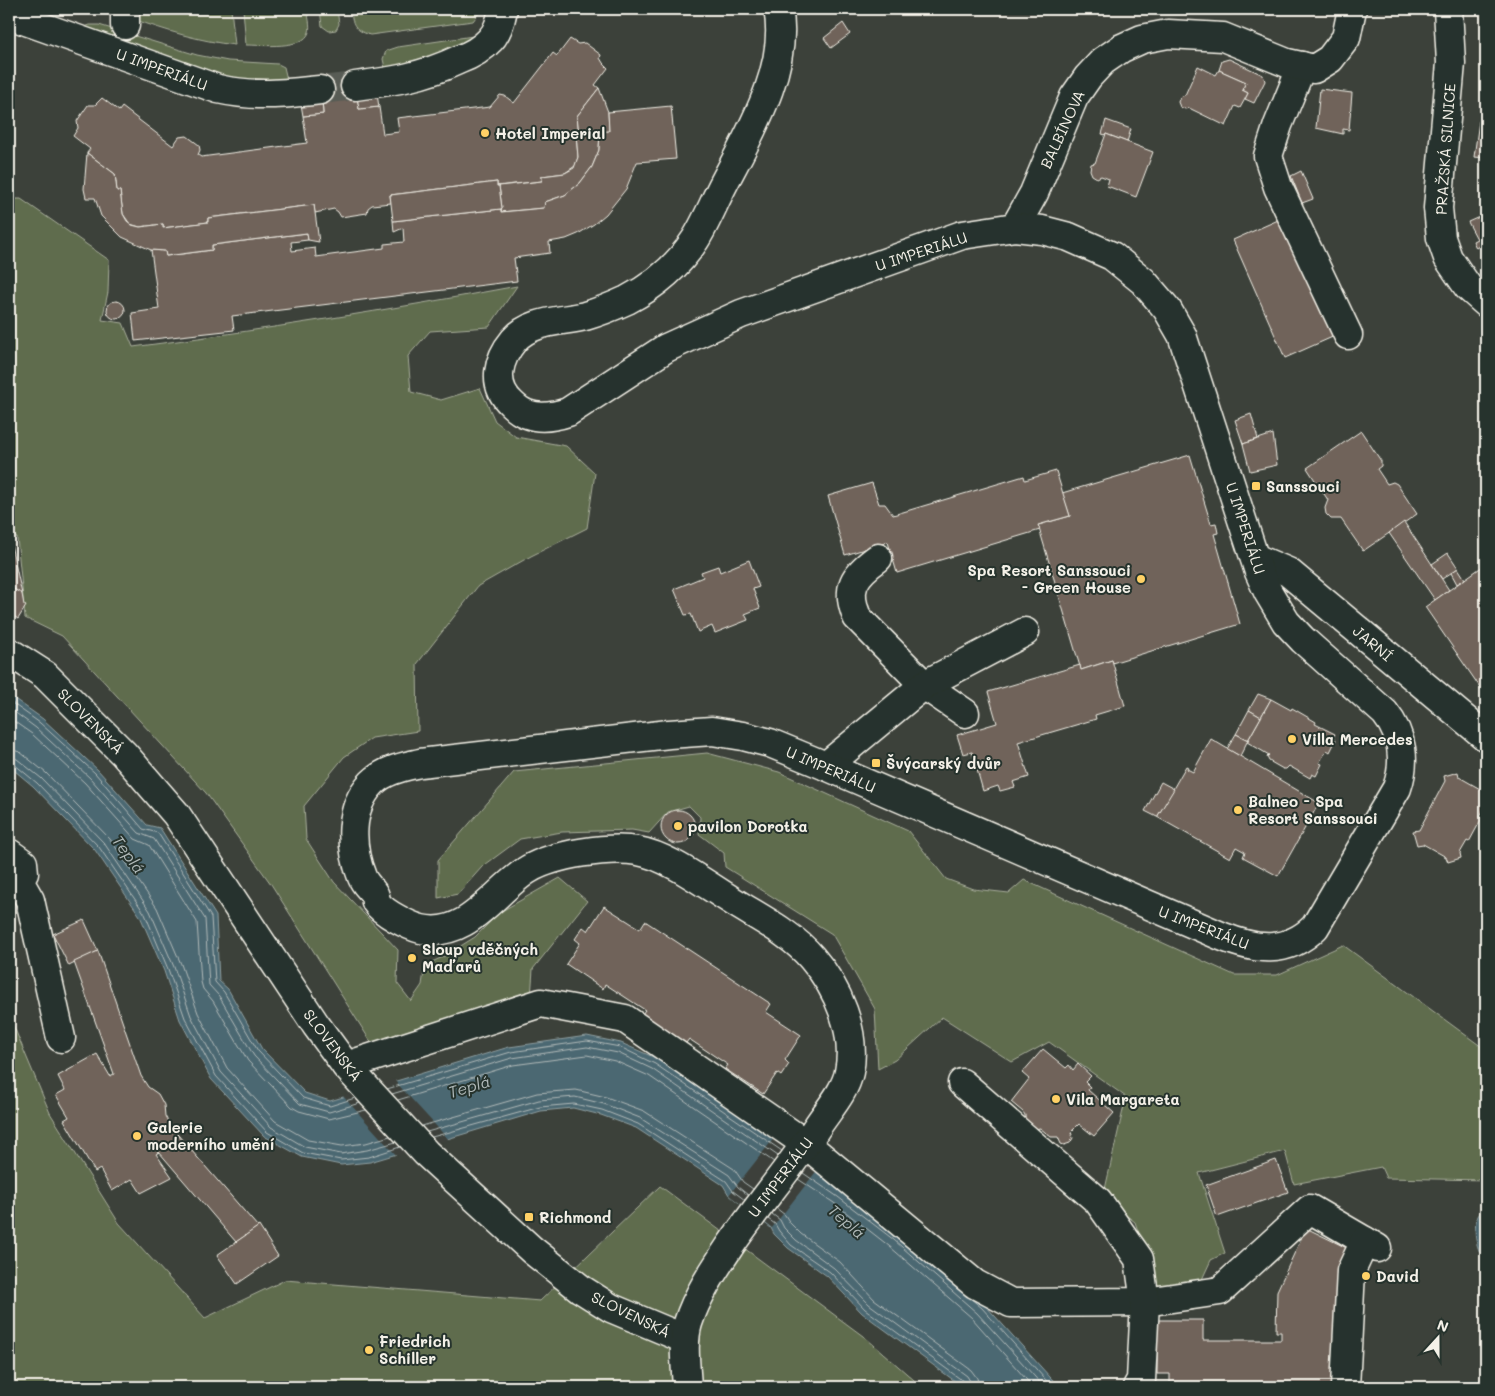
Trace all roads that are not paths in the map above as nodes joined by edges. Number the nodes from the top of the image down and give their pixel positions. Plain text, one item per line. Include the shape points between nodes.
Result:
1 (503, 9) edge
2 (1352, 9) edge
3 (1448, 9) edge
4 (785, 11) edge
5 (9, 15) edge
6 (1302, 66) junction
7 (354, 86) tunnel mouth
8 (320, 90) tunnel mouth
9 (1015, 227) junction
10 (1486, 303) edge
11 (1348, 335) dead end
12 (878, 558) dead end
13 (1255, 558) junction
14 (1025, 632) dead end
15 (9, 652) edge
16 (924, 685) junction
17 (965, 713) dead end
18 (1486, 737) edge
19 (826, 766) junction
20 (9, 853) edge
21 (14, 879) edge
22 (61, 1038) dead end
23 (346, 1066) junction
24 (962, 1083) dead end
25 (802, 1148) junction
26 (1146, 1302) junction
27 (685, 1340) junction
28 (687, 1387) edge
29 (1137, 1387) edge
30 (1345, 1387) edge

1 - 7 street via 498,30 468,56 435,71 406,79
2 - 6 street, BALBÍNOVA via 1346,38 1330,59 1314,69
3 - 10 street, PRAŽSKÁ SILNICE via 1451,63 1438,208 1441,238 1448,258 1468,287
4 - 9 street, U IMPERIÁLU via 775,68 764,100 695,240 663,276 627,300 585,316 529,328 516,338 498,374 507,399 528,415 556,416 568,412 666,348 741,314 962,235
5 - 8 street, U IMPERIÁLU via 218,89 260,95
6 - 9 street, BALBÍNOVA via 1223,38 1168,34 1142,39 1122,48 1088,76 1074,97 1034,193
6 - 11 street via 1268,156 1278,187
9 - 13 street, U IMPERIÁLU via 1069,236 1112,256 1144,281 1167,309 1182,335
12 - 16 street via 857,575 851,588 852,604 857,617
13 - 18 street, JARNÍ via 1288,572
13 - 19 street, U IMPERIÁLU via 1268,592 1286,622 1385,713 1395,727 1402,748 1402,775 1397,788 1315,927 1292,943 1262,948 1242,945
14 - 16 street
15 - 23 street, SLOVENSKÁ via 45,675 124,754 176,814
16 - 17 street
16 - 19 street
19 - 25 street, U IMPERIÁLU via 770,743 712,731 420,763 385,773 373,783 357,809 353,826 354,849 363,880 376,902 394,918 420,929 439,931 473,917 532,867 586,852 620,850 639,851 658,858 789,936 811,957 834,990 850,1035 849,1071 845,1086
20 - 21 street via 23,863 24,873
21 - 22 street via 30,900
23 - 25 street via 541,1003 625,1019
23 - 27 street, SLOVENSKÁ via 426,1153 581,1290 611,1308
24 - 26 street via 1098,1201 1139,1259
25 - 26 street via 975,1284 1011,1303
25 - 27 street, U IMPERIÁLU via 752,1213 714,1270 687,1326
26 - 29 street via 1141,1380
26 - 30 street via 1220,1291 1310,1209 1371,1245 1351,1270
27 - 28 street, SLOVENSKÁ

